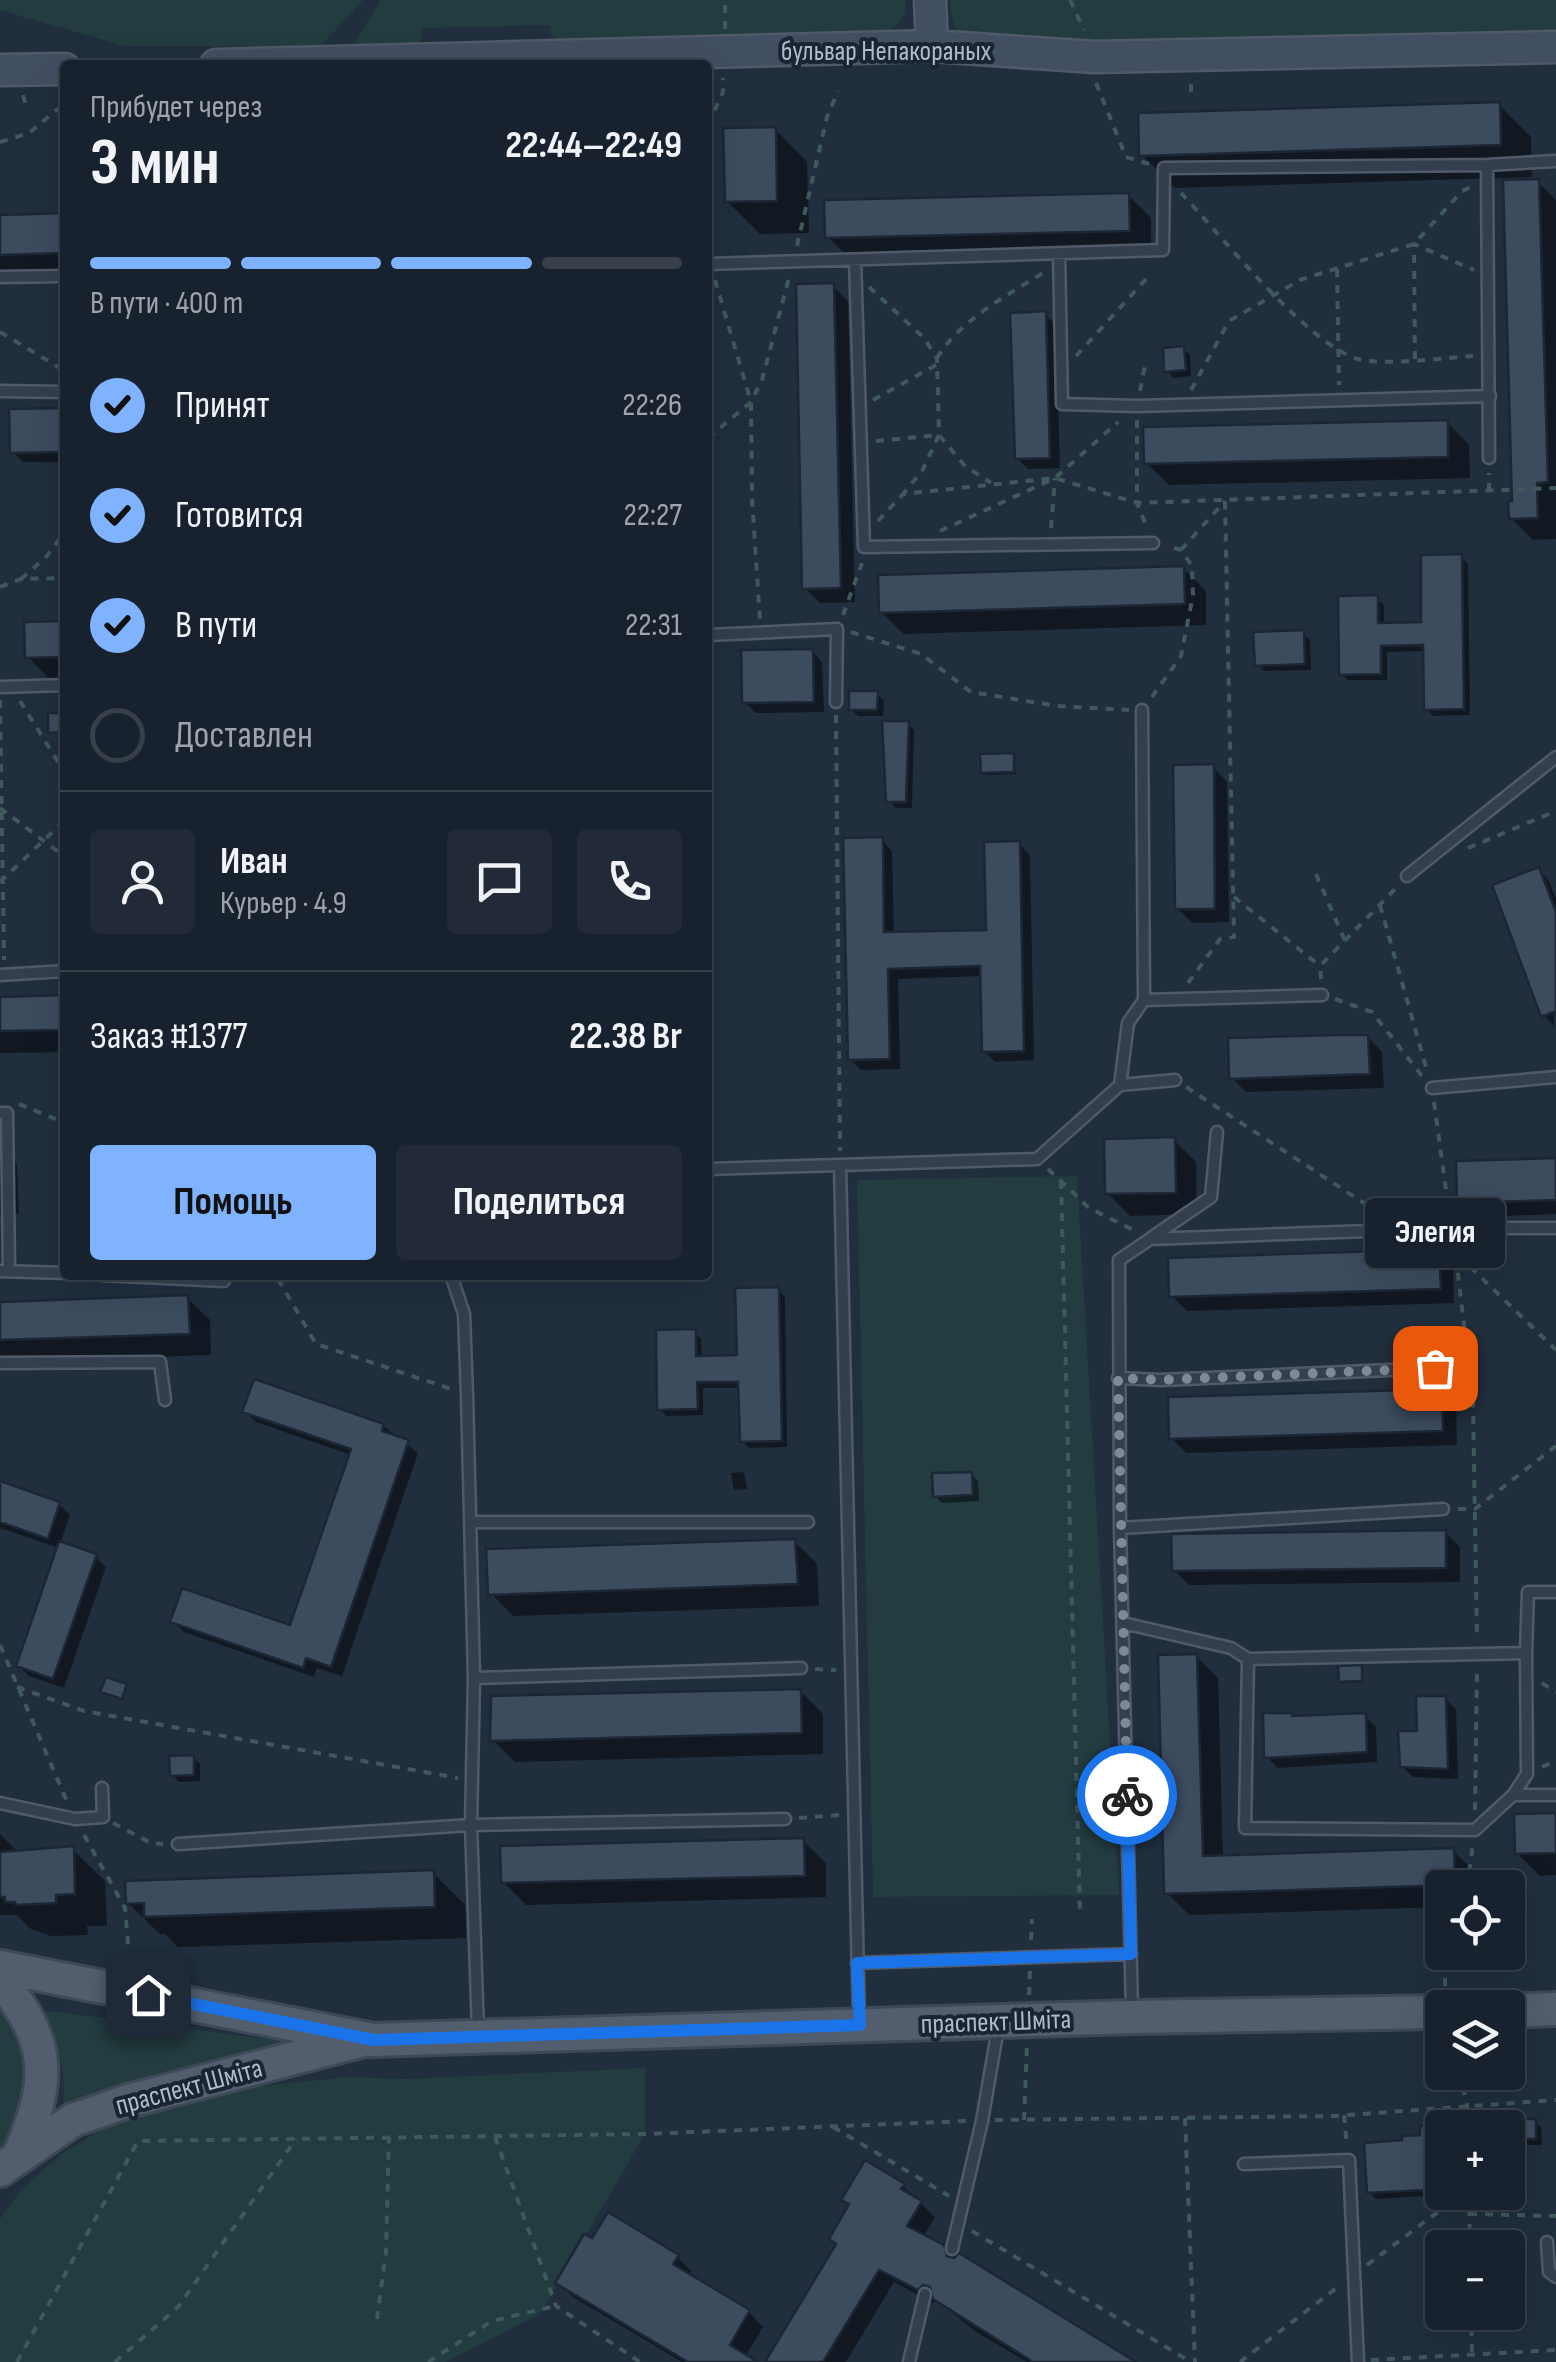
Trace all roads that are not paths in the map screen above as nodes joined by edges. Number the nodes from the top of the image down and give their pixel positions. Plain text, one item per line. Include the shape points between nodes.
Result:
1 (930, 0) edge
2 (932, 46) junction
3 (1556, 47) edge
4 (669, 59) edge
5 (594, 60) edge
6 (60, 70) edge
7 (10, 78) edge
8 (1556, 161) edge
9 (1488, 165) junction
10 (1058, 259) junction
11 (855, 260) junction
12 (712, 264) edge
13 (60, 276) edge
14 (0, 278) edge
15 (0, 391) edge
16 (60, 392) edge
17 (1490, 396) junction
18 (1489, 458) dead end
19 (1153, 543) dead end
20 (712, 635) edge
21 (60, 684) edge
22 (4, 687) edge
23 (836, 702) road end
24 (1142, 710) road end
25 (1556, 758) edge
26 (1407, 876) dead end
27 (60, 972) edge
28 (2, 975) edge
29 (1322, 995) road end
30 (1144, 1000) junction
31 (1556, 1077) edge
32 (1175, 1080) road end
33 (1120, 1085) junction
34 (1432, 1088) road end
35 (0, 1113) edge
36 (1217, 1132) dead end
37 (840, 1166) junction
38 (712, 1169) edge
39 (1556, 1228) edge
40 (1150, 1238) junction
41 (5, 1271) edge
42 (60, 1273) edge
43 (453, 1280) edge
44 (0, 1363) edge
45 (1435, 1368) road end
46 (1118, 1378) junction
47 (165, 1400) dead end
48 (1443, 1509) dead end
49 (472, 1522) junction
50 (808, 1522) dead end
51 (1120, 1528) junction
52 (1556, 1592) edge
53 (1123, 1623) junction
54 (1526, 1653) junction
55 (1248, 1658) junction
56 (800, 1668) road end
57 (474, 1678) junction
58 (102, 1788) dead end
59 (1513, 1795) junction
60 (1556, 1795) edge
61 (0, 1804) edge
62 (785, 1818) road end
63 (472, 1825) junction
64 (178, 1844) road end
65 (1131, 1954) junction
66 (857, 1963) junction
67 (0, 1967) edge
68 (0, 1980) edge
69 (1425, 2003) edge
70 (1556, 2010) edge
71 (1525, 2011) edge
72 (1132, 2018) junction
73 (999, 2022) junction
74 (860, 2025) junction
75 (478, 2036) junction
76 (370, 2038) junction
77 (9, 2164) edge
78 (1244, 2164) dead end
79 (0, 2188) edge
80 (1548, 2242) dead end
81 (952, 2249) dead end
82 (1556, 2277) edge
83 (925, 2294) dead end
84 (909, 2362) edge
85 (1358, 2362) edge

1 - 2 main road
2 - 3 main road, бульвар Непакораных via 1095,57
2 - 4 main road, бульвар Непакораных
4 - 5 main road, бульвар Непакораных
6 - 7 main road
8 - 9 lane
9 - 10 lane via 1164,172 1163,250
9 - 17 lane
10 - 11 lane
10 - 17 lane via 1062,404
11 - 12 lane
11 - 19 lane via 864,542
13 - 14 lane
15 - 16 lane
17 - 18 lane
20 - 23 lane via 837,628
21 - 22 lane
24 - 30 lane
25 - 26 lane
27 - 28 lane
29 - 30 lane
30 - 33 lane via 1128,1024
31 - 34 lane
32 - 33 lane
33 - 37 lane via 1037,1159
35 - 41 lane via 6,1113
36 - 40 lane via 1211,1197
37 - 38 lane
37 - 66 lane
39 - 40 lane
40 - 46 lane via 1119,1260
41 - 42 lane
43 - 49 lane via 464,1314
44 - 47 lane via 160,1362
45 - 46 lane
46 - 51 lane
48 - 51 lane
49 - 50 lane
49 - 57 lane
51 - 53 lane
52 - 54 lane via 1528,1592
53 - 55 lane via 1231,1648
53 - 65 lane
54 - 55 lane
54 - 59 lane via 1527,1774
55 - 59 lane via 1244,1828 1475,1830
56 - 57 lane
57 - 63 lane
58 - 61 lane via 103,1817 75,1820
59 - 60 lane
62 - 63 lane
63 - 64 lane
63 - 75 lane
65 - 66 lane
65 - 72 lane
66 - 74 lane
67 - 76 main road, праспект Шміта
68 - 77 main road via 36,2035 42,2073 37,2114
69 - 72 main road, праспект Шміта
70 - 71 main road
72 - 73 main road, праспект Шміта
73 - 74 main road, праспект Шміта
73 - 81 lane
74 - 75 main road, праспект Шміта
75 - 76 main road, праспект Шміта
76 - 77 main road, праспект Шміта via 73,2120
77 - 79 main road
78 - 85 lane via 1348,2160
80 - 82 lane via 1549,2272
83 - 84 lane

